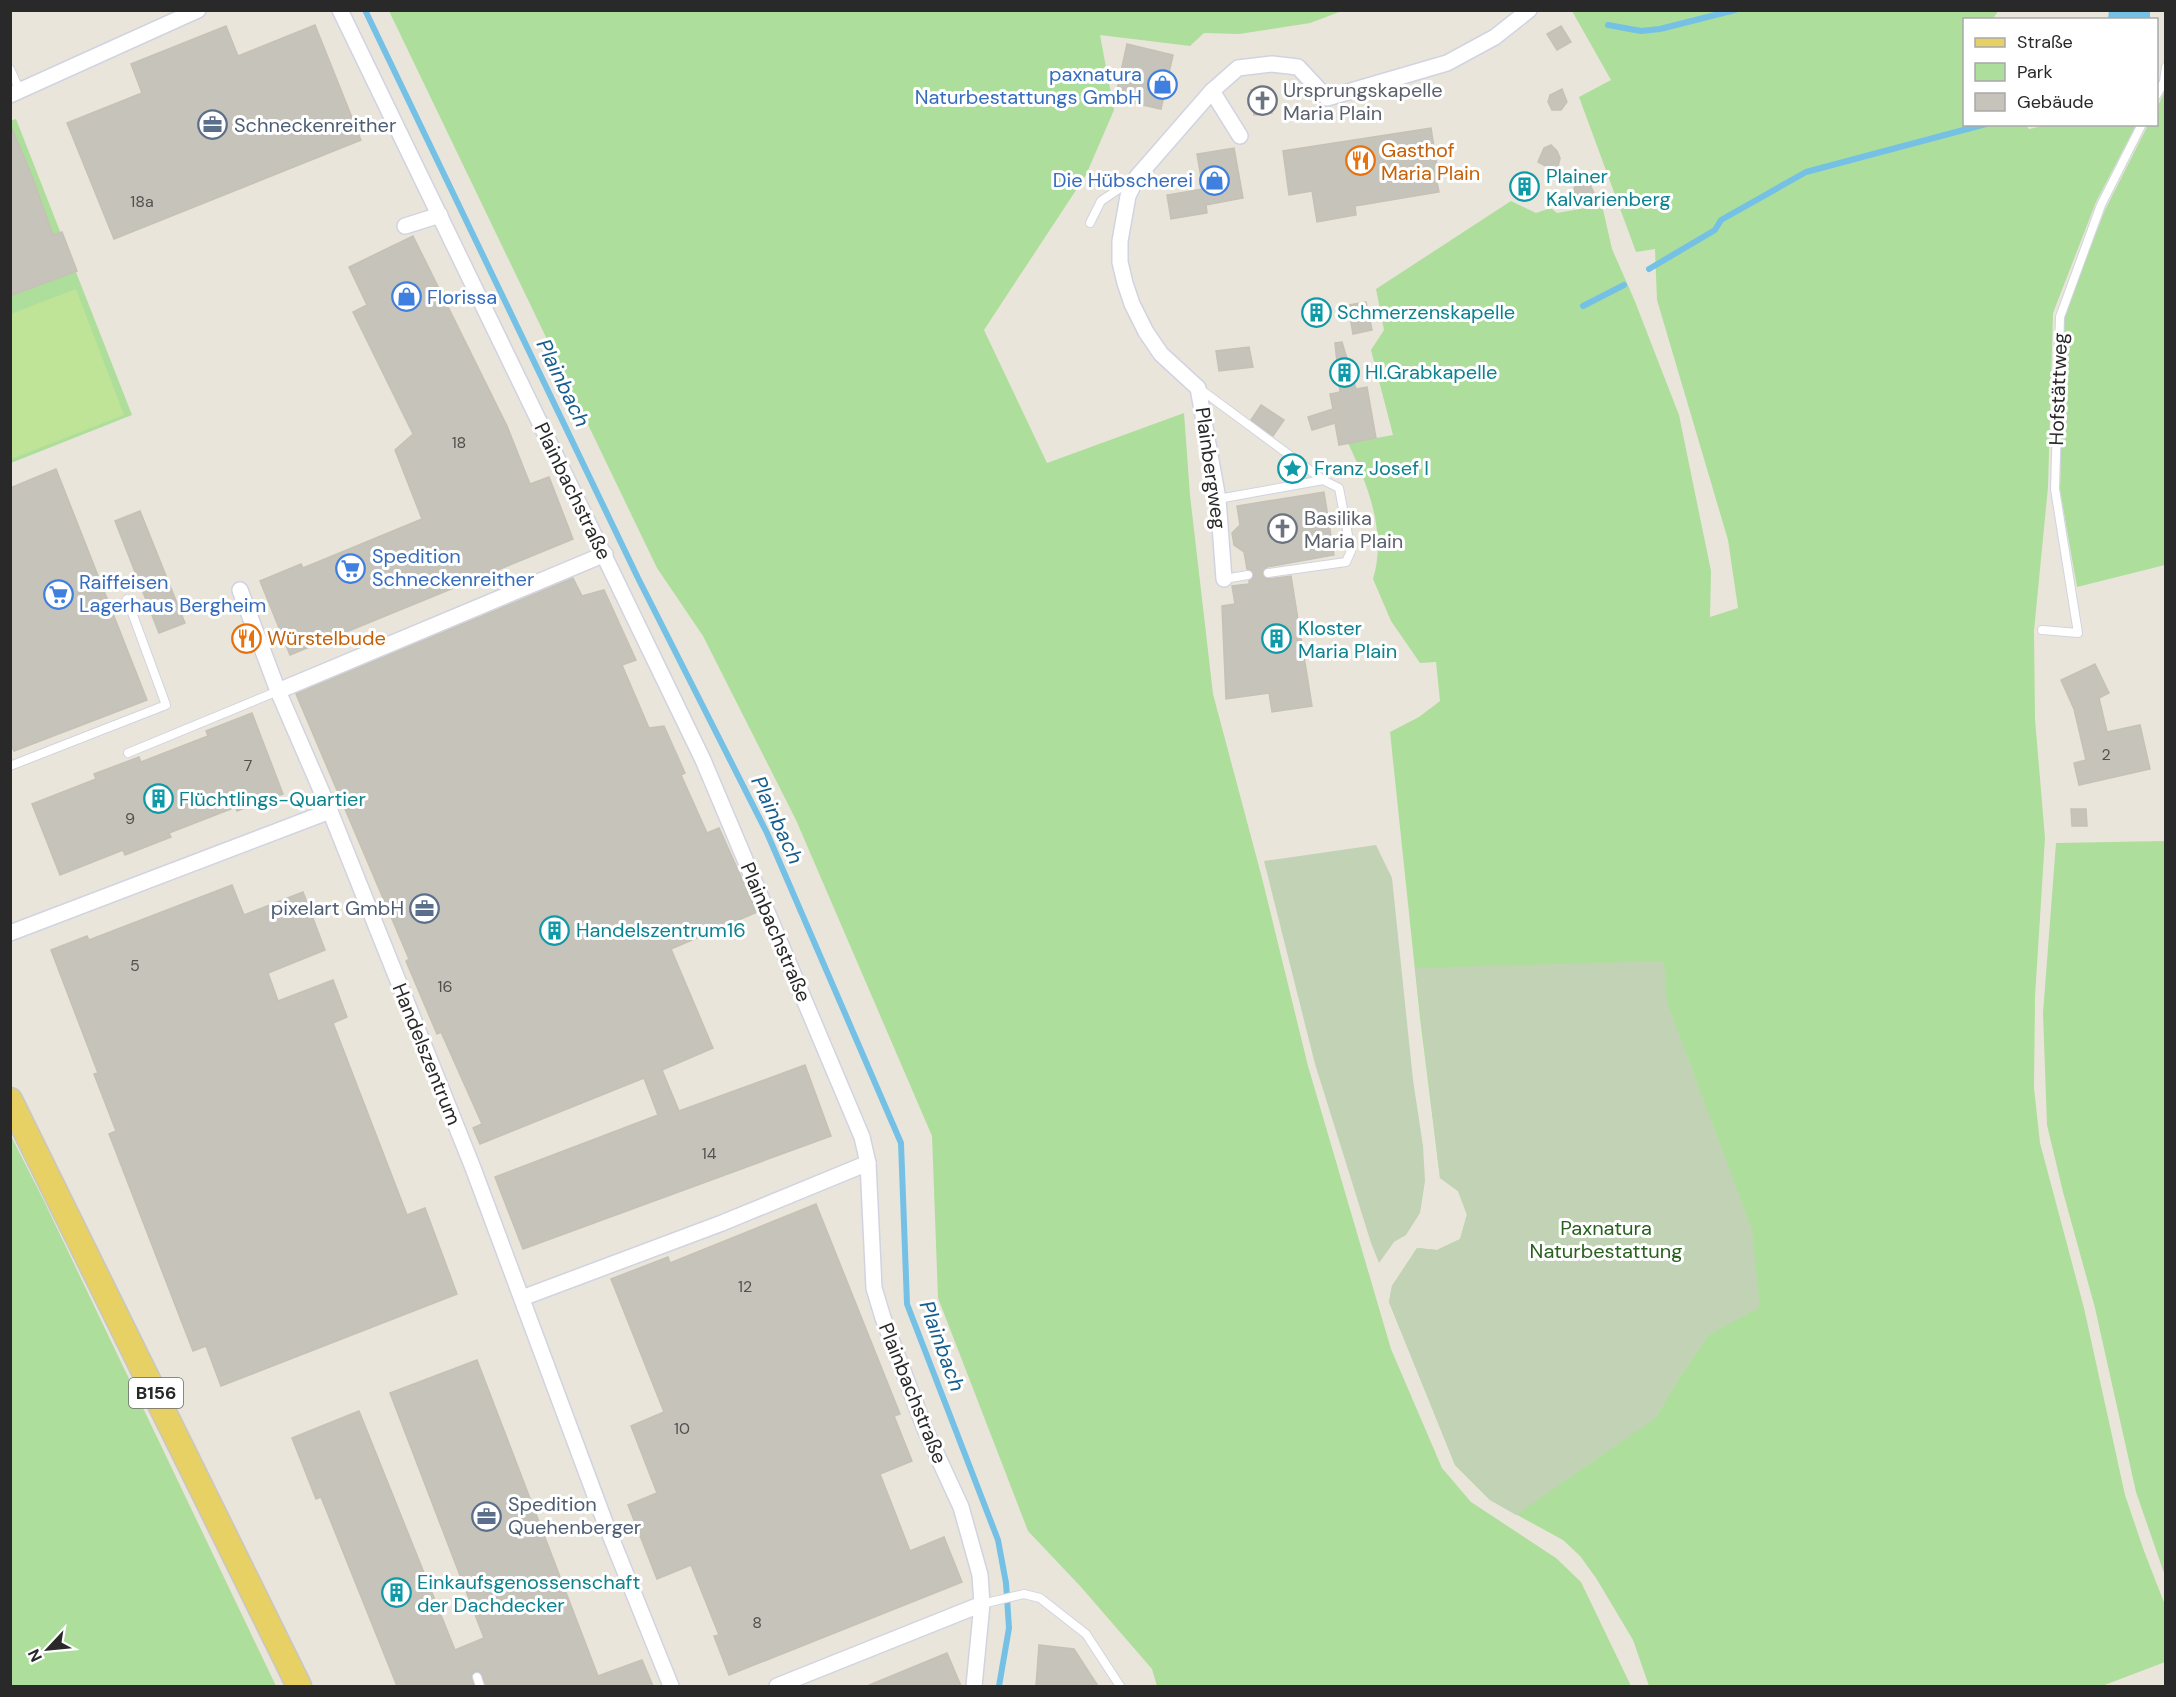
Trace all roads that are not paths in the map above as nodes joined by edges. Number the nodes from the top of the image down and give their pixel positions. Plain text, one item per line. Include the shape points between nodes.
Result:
1 (198, 10) edge
2 (340, 10) edge
3 (1529, 10) edge
4 (2166, 67) edge
5 (10, 69) edge
6 (1212, 91) junction
7 (15, 93) edge
8 (2158, 94) edge
9 (2141, 126) edge
10 (1240, 136) dead end
11 (1137, 177) junction
12 (440, 215) junction
13 (1090, 223) dead end
14 (405, 226) dead end
15 (1198, 388) junction
16 (1323, 480) junction
17 (1218, 499) junction
18 (605, 554) junction
19 (1268, 573) dead end
20 (1248, 576) dead end
21 (1224, 579) joint
22 (240, 590) dead end
23 (127, 599) dead end
24 (2042, 630) dead end
25 (278, 691) junction
26 (128, 753) dead end
27 (10, 766) edge
28 (330, 811) junction
29 (10, 933) edge
30 (10, 1100) edge
31 (868, 1163) junction
32 (522, 1299) junction
33 (987, 1603) junction
34 (477, 1677) dead end
35 (299, 1686) edge
36 (480, 1686) edge
37 (671, 1686) edge
38 (777, 1686) edge
39 (974, 1686) edge
40 (1120, 1686) edge

1 - 7 street
2 - 12 street, Plainbachstraße
3 - 6 street, Plainbergweg via 1495,37 1447,63 1327,98 1298,67 1272,64 1238,68
4 - 8 lane
5 - 7 lane
6 - 10 street
6 - 11 street, Plainbergweg
9 - 24 lane, Hofstättweg via 2102,205 2060,317 2055,489 2078,633
11 - 13 lane via 1101,201
11 - 15 street, Plainbergweg via 1128,196 1120,240 1125,283 1146,332
12 - 14 street
12 - 18 street, Plainbachstraße
15 - 16 lane
15 - 17 street, Plainbergweg
16 - 17 lane
16 - 19 lane via 1339,488 1351,551 1346,562
17 - 21 street, Plainbergweg
18 - 25 street
18 - 31 street, Plainbachstraße via 703,760 853,1115
20 - 21 lane
22 - 25 street, Handelszentrum
23 - 27 lane via 166,705
25 - 26 lane
25 - 28 street, Handelszentrum
28 - 29 street
28 - 32 street, Handelszentrum
30 - 35 main road, B156
31 - 32 street
31 - 33 street, Plainbachstraße via 874,1288 925,1430 961,1507
32 - 37 street, Handelszentrum
33 - 38 street
33 - 39 street, Plainbachstraße
33 - 40 lane via 1024,1594 1040,1598 1086,1634
34 - 36 lane

